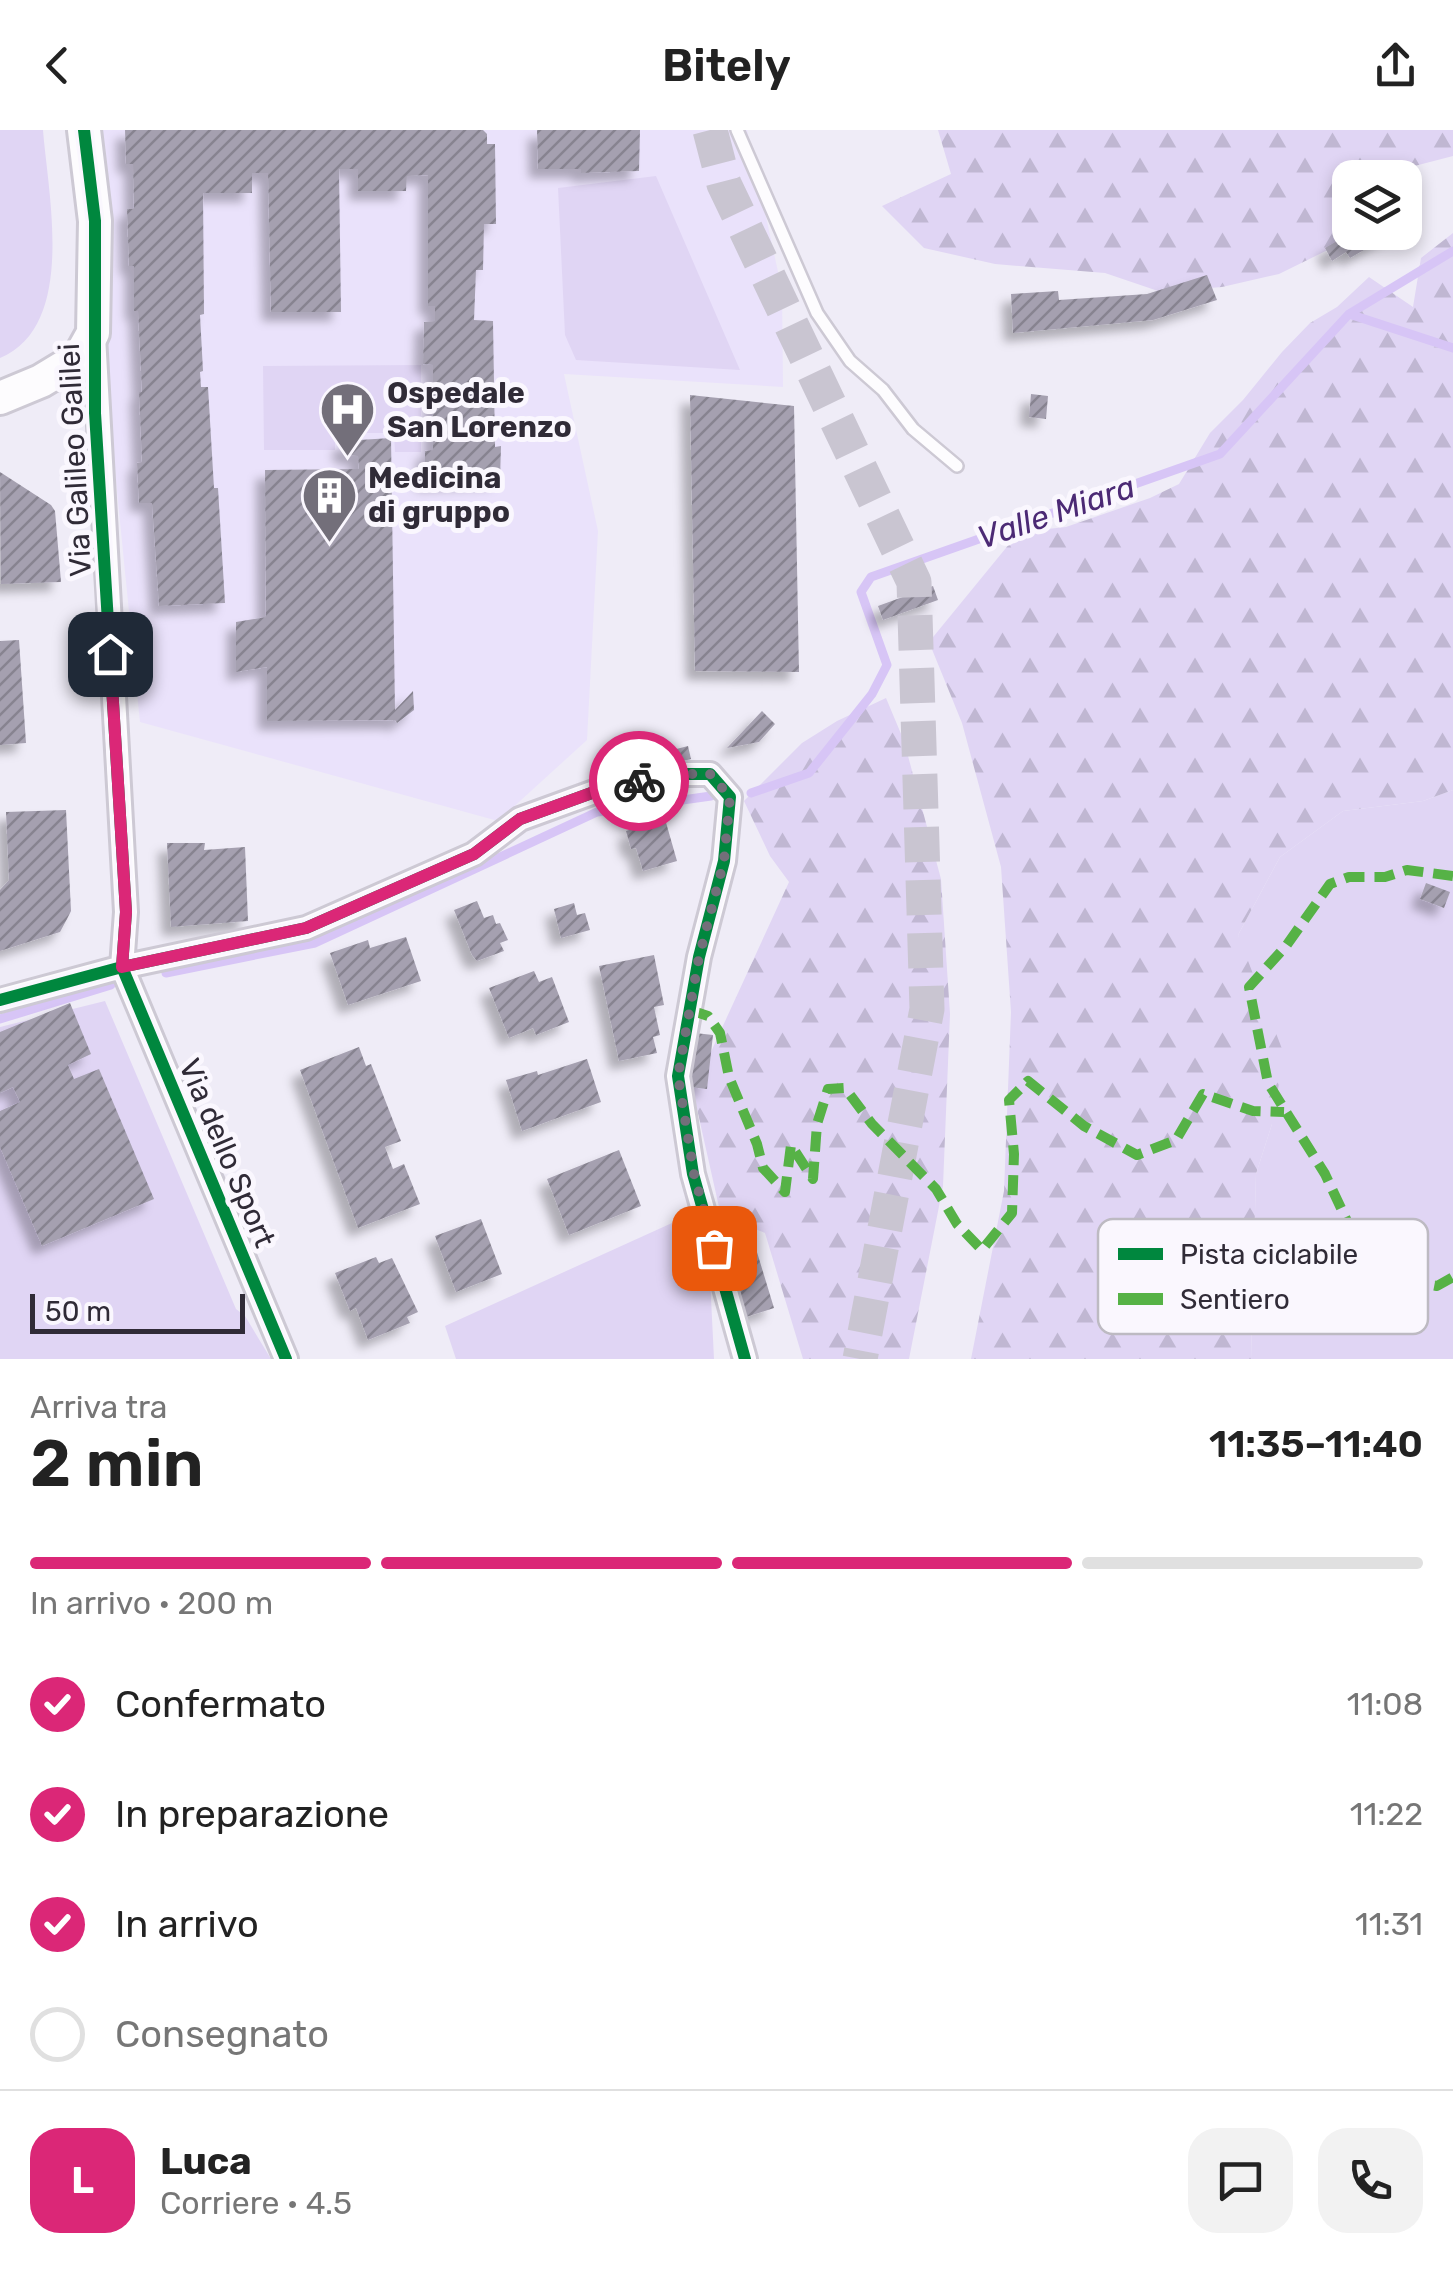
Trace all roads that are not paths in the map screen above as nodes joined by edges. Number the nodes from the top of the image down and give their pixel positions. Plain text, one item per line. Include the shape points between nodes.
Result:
1 (84, 130) edge
2 (737, 130) edge
3 (94, 333) junction
4 (0, 398) edge
5 (957, 466) dead end
6 (122, 967) junction
7 (0, 1000) edge
8 (286, 1359) edge
9 (745, 1359) edge

1 - 3 street, Via Galileo Galilei via 95,221
2 - 5 lane via 817,313 913,429
3 - 4 street via 79,358
3 - 6 street, Via Galileo Galilei via 126,912
6 - 7 street
6 - 8 street, Via dello Sport
6 - 9 street via 306,928 474,854 520,819 608,787 710,774 730,797 724,861 678,1076 694,1174

